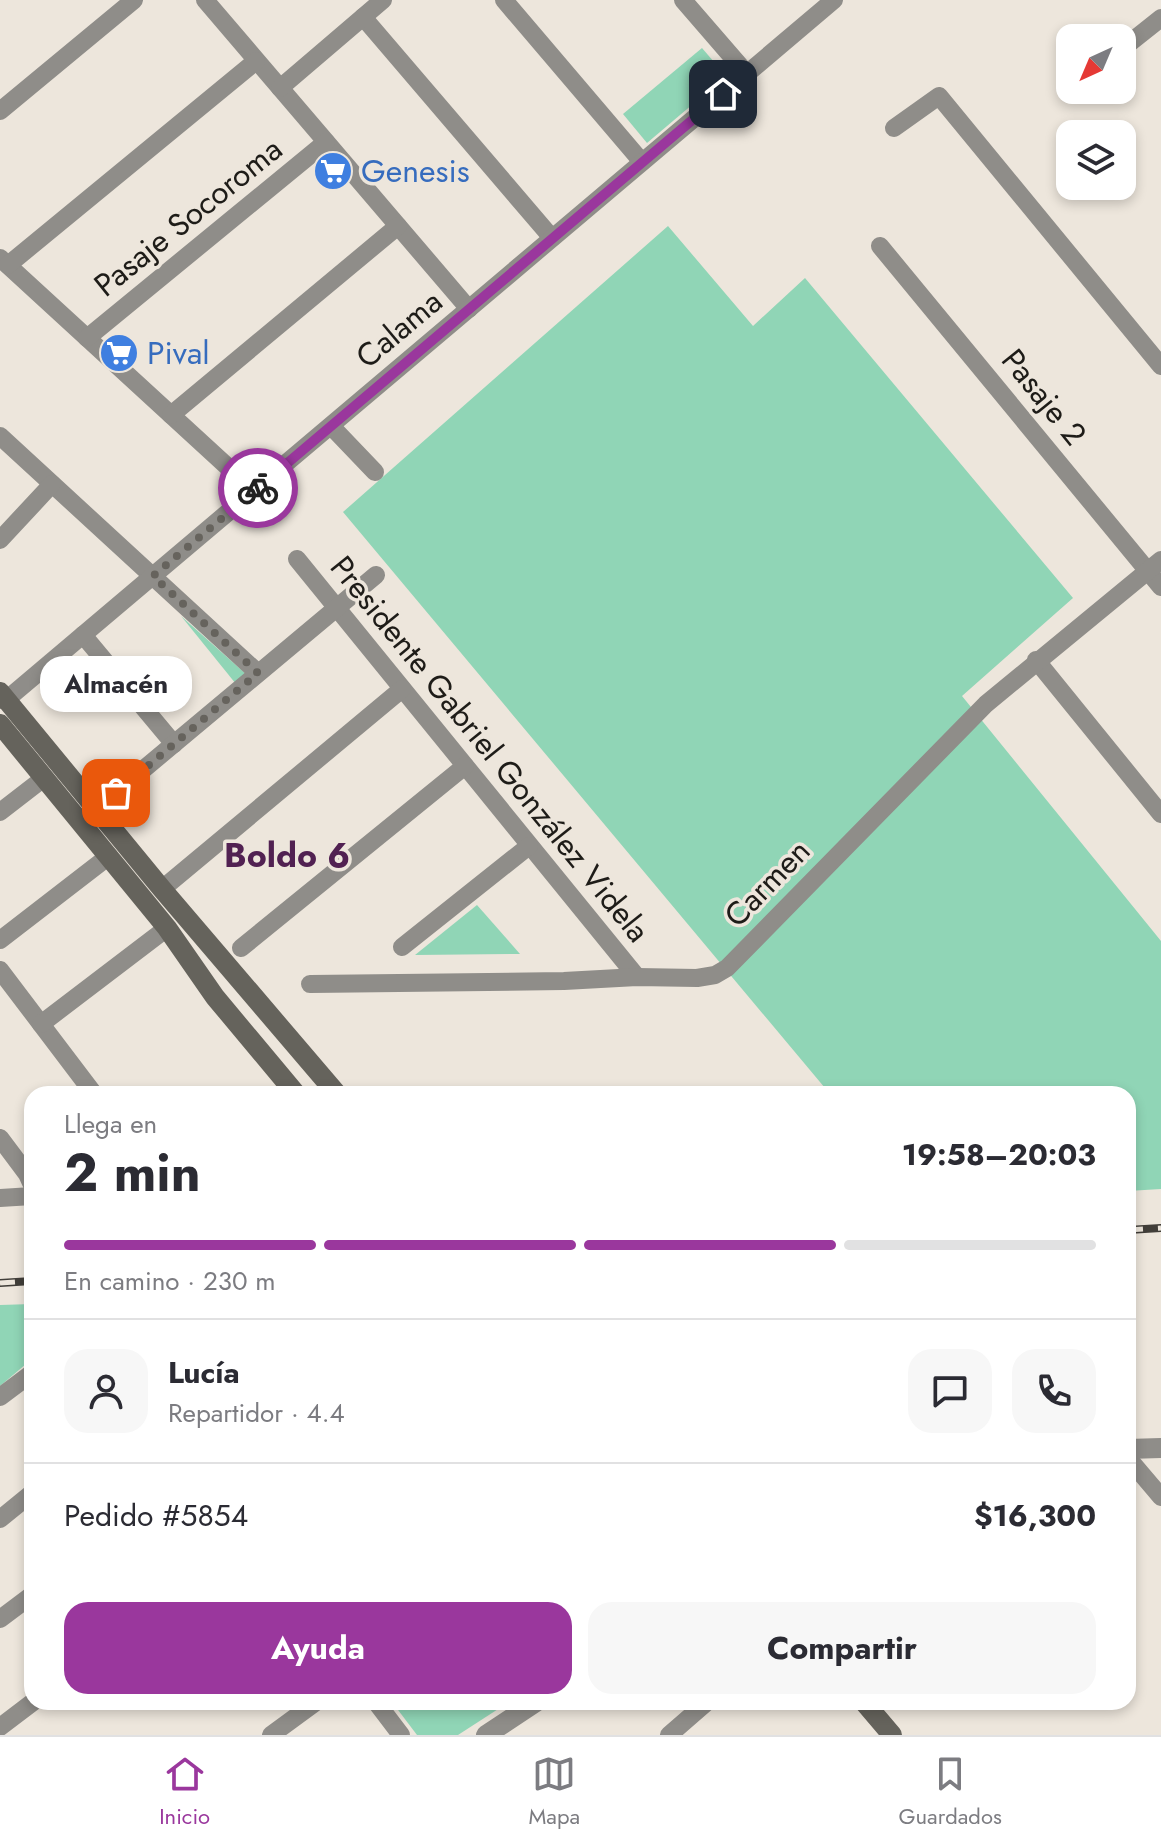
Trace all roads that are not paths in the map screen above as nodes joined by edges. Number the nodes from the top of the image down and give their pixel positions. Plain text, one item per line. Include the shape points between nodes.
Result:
1 (134, 0) edge
2 (205, 0) edge
3 (383, 0) edge
4 (504, 0) edge
5 (683, 0) edge
6 (834, 0) edge
7 (363, 17) junction
8 (1161, 18) edge
9 (1136, 38) edge
10 (256, 61) junction
11 (747, 74) junction
12 (280, 88) junction
13 (0, 111) edge
14 (894, 128) dead end
15 (326, 142) junction
16 (642, 162) junction
17 (398, 226) junction
18 (552, 238) junction
19 (880, 246) dead end
20 (4, 261) edge
21 (469, 309) junction
22 (87, 338) junction
23 (1161, 366) edge
24 (171, 415) junction
25 (331, 426) junction
26 (0, 436) edge
27 (375, 472) dead end
28 (52, 484) junction
29 (254, 491) junction
30 (0, 540) edge
31 (297, 559) dead end
32 (1154, 565) edge
33 (376, 575) dead end
34 (153, 576) junction
35 (1161, 587) edge
36 (337, 608) junction
37 (83, 635) junction
38 (1036, 660) junction
39 (258, 673) junction
40 (402, 689) junction
41 (2, 698) edge
42 (0, 724) edge
43 (174, 744) junction
44 (465, 766) junction
45 (44, 778) junction
46 (96, 809) junction
47 (0, 812) edge
48 (1161, 814) edge
49 (529, 846) junction
50 (109, 856) junction
51 (162, 889) junction
52 (167, 928) junction
53 (0, 940) edge
54 (402, 947) dead end
55 (241, 948) dead end
56 (0, 970) edge
57 (637, 977) junction
58 (310, 984) dead end
59 (41, 1024) junction
60 (88, 1086) edge
61 (289, 1086) edge
62 (330, 1086) edge
63 (0, 1138) edge
64 (24, 1170) edge
65 (24, 1196) edge
66 (0, 1198) edge
67 (24, 1379) edge
68 (0, 1397) edge
69 (1161, 1448) edge
70 (1136, 1449) edge
71 (1136, 1467) edge
72 (1161, 1497) edge
73 (24, 1500) edge
74 (0, 1519) edge
75 (24, 1601) edge
76 (0, 1619) edge
77 (24, 1709) edge
78 (305, 1710) edge
79 (382, 1710) edge
80 (524, 1710) edge
81 (698, 1710) edge
82 (871, 1710) edge
83 (0, 1727) edge
84 (271, 1735) edge
85 (401, 1735) edge
86 (486, 1735) edge
87 (669, 1735) edge
88 (892, 1735) edge

1 - 13 street
2 - 10 street
3 - 7 street
4 - 16 street
5 - 11 street
6 - 11 street, Calama
7 - 12 street
7 - 18 street
8 - 9 street
10 - 12 street
10 - 20 street
11 - 16 street, Calama
12 - 15 street
14 - 23 street via 939,96
15 - 17 street
15 - 22 street, Pasaje Socoroma
16 - 18 street, Calama
17 - 21 street
17 - 24 street
18 - 21 street, Calama
19 - 32 street, Pasaje 2
20 - 22 street
21 - 25 street, Calama
22 - 24 street
24 - 29 street
25 - 27 street
25 - 29 street, Calama
26 - 28 street
28 - 30 street
28 - 34 street
29 - 34 street, Calama
31 - 36 street, Presidente Gabriel González Videla
32 - 35 street, Pasaje 2
32 - 38 street, Carmen
33 - 36 street
34 - 37 street, Calama
34 - 39 street
36 - 39 street
36 - 40 street, Presidente Gabriel González Videla
37 - 41 street, Calama
37 - 43 street
38 - 48 street
38 - 57 street, Carmen via 961,728 727,968 706,978
39 - 43 street
40 - 44 street, Presidente Gabriel González Videla
40 - 51 street
41 - 46 main road
42 - 45 main road
43 - 46 street
44 - 49 street, Presidente Gabriel González Videla
44 - 55 street
45 - 47 street
45 - 50 main road
46 - 51 main road
49 - 54 street
49 - 57 street, Presidente Gabriel González Videla
50 - 52 main road
50 - 53 street
51 - 62 main road
52 - 59 street
52 - 61 main road via 215,997
56 - 59 street
57 - 58 street, Carmen
59 - 60 street
63 - 64 street
65 - 66 street
67 - 68 street
69 - 70 street
71 - 72 street
73 - 74 street
75 - 76 street
77 - 83 street
78 - 84 street
79 - 85 street
80 - 86 street
81 - 87 street
82 - 88 main road

